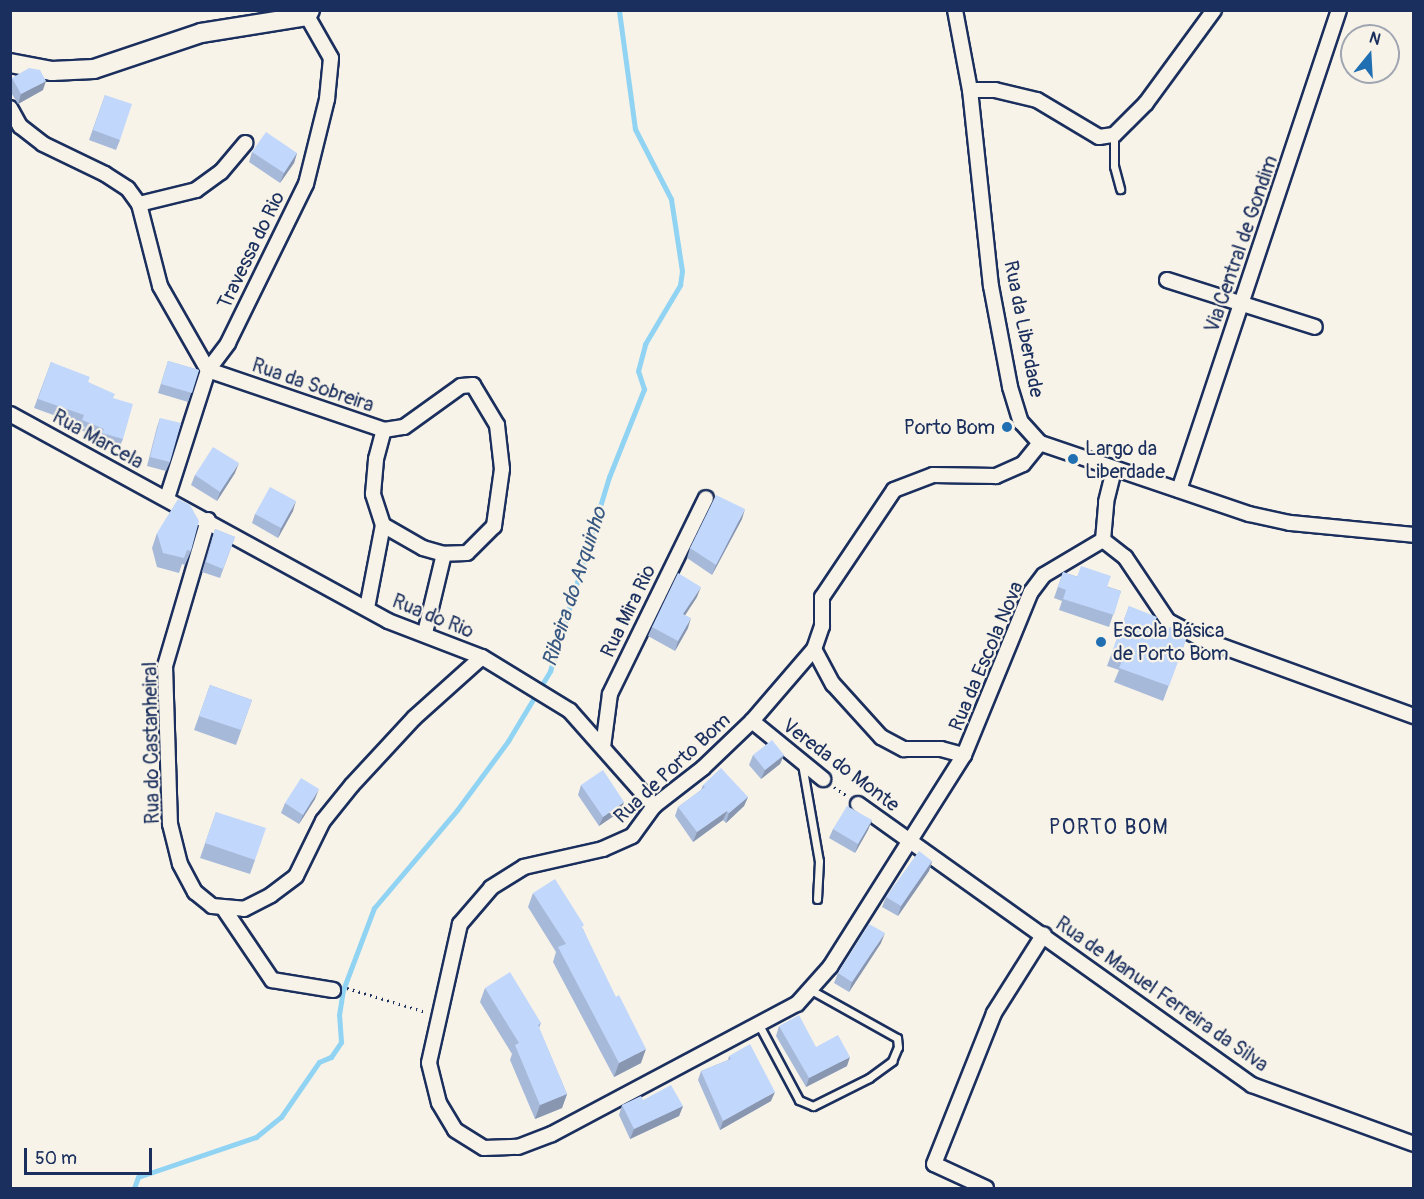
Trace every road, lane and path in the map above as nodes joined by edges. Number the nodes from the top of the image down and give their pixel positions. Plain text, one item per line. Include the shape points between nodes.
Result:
1 (955, 10) edge
2 (1214, 10) edge
3 (1339, 10) edge
4 (308, 13) edge
5 (10, 63) edge
6 (970, 90) junction
7 (10, 108) edge
8 (1114, 135) junction
9 (245, 143) dead end
10 (1120, 189) dead end
11 (139, 204) junction
12 (1167, 280) dead end
13 (1241, 303) junction
14 (1315, 327) dead end
15 (208, 370) junction
16 (10, 414) edge
17 (384, 430) junction
18 (1040, 443) junction
19 (1114, 471) junction
20 (1179, 490) junction
21 (167, 498) junction
22 (706, 498) dead end
23 (208, 520) junction
24 (383, 525) junction
25 (1413, 535) edge
26 (1103, 540) junction
27 (444, 554) junction
28 (368, 608) junction
29 (424, 633) junction
30 (814, 649) junction
31 (482, 657) junction
32 (1413, 716) edge
33 (752, 721) junction
34 (603, 747) junction
35 (964, 755) junction
36 (801, 761) junction
37 (823, 779) joint
38 (858, 804) joint
39 (654, 806) junction
40 (908, 839) junction
41 (817, 899) dead end
42 (224, 909) junction
43 (1044, 934) junction
44 (352, 989) dead end
45 (333, 990) dead end
46 (812, 990) junction
47 (440, 1016) junction
48 (759, 1025) junction
49 (1413, 1144) edge
50 (986, 1188) edge

1 - 6 street, Rua da Liberdade
2 - 8 street via 1146,103
3 - 13 street, Via Central de Gondim
4 - 5 street via 201,33 94,69 52,71
4 - 15 street, Travessa do Rio via 331,58 327,99 306,184 228,343
6 - 8 street via 994,90 1037,100 1099,137
6 - 18 street, Rua da Liberdade via 991,286 1010,387 1021,422
7 - 11 street via 20,126 43,144 105,174 128,189
8 - 10 lane via 1114,166
9 - 11 street via 221,172 196,190
11 - 15 street via 160,286
12 - 13 street
13 - 14 street
13 - 20 street, Via Central de Gondim
15 - 17 street, Rua da Sobreira
15 - 21 street, Travessa do Rio
16 - 21 street, Rua Marcela via 112,472
17 - 24 street, Rua da Sobreira via 373,494
17 - 27 street via 404,427 461,387 473,385 497,425 502,469 494,526 467,554
18 - 19 street, Rua da Liberdade
18 - 30 street, Rua de Porto Bom via 1023,464 996,476 933,475 894,490 822,597 822,626
19 - 20 street, Rua da Liberdade
19 - 26 street via 1106,502
20 - 25 street, Rua da Liberdade via 1290,524
21 - 23 street, Rua do Rio
22 - 34 street, Rua Mira Rio via 610,694
23 - 28 street, Rua do Rio
23 - 42 street, Rua do Castanheiral via 165,666 170,824 180,864 195,892 212,906
24 - 27 street via 423,548
24 - 28 street
26 - 32 street via 1125,557 1168,621 1202,639
26 - 35 street, Rua da Escola Nova via 1044,575 1031,592
27 - 29 street
28 - 29 street, Rua do Rio via 388,621
29 - 31 street, Rua do Rio
30 - 33 street, Rua de Porto Bom
30 - 35 street via 833,684 881,737 904,748 941,749
31 - 34 street, Rua do Rio via 570,711
31 - 42 street via 414,718 352,785 323,821 296,876 244,909
33 - 36 street, Vereda do Monte
33 - 39 street, Rua de Porto Bom via 703,768
34 - 39 street, Rua do Rio
35 - 40 street, Rua da Escola Nova
36 - 37 street, Vereda do Monte
36 - 41 lane via 819,861
37 - 38 path, Vereda do Monte
38 - 40 street, Vereda do Monte
39 - 47 street, Rua de Porto Bom via 632,836 603,849 524,867 491,888 460,924
40 - 43 street, Rua de Manuel Ferreira da Silva
40 - 46 street, Rua de Porto Bom via 830,968
42 - 45 street, Rua do Castanheiral via 272,980
43 - 49 street, Rua de Manuel Ferreira da Silva via 1252,1085
43 - 50 street via 994,1013 933,1164
44 - 47 path
46 - 48 street, Rua de Porto Bom via 797,1004
46 - 48 lane via 897,1038 892,1061 869,1078 813,1106 799,1100
47 - 48 street, Rua de Porto Bom via 429,1063 439,1103 455,1130 484,1148 518,1147 552,1134

